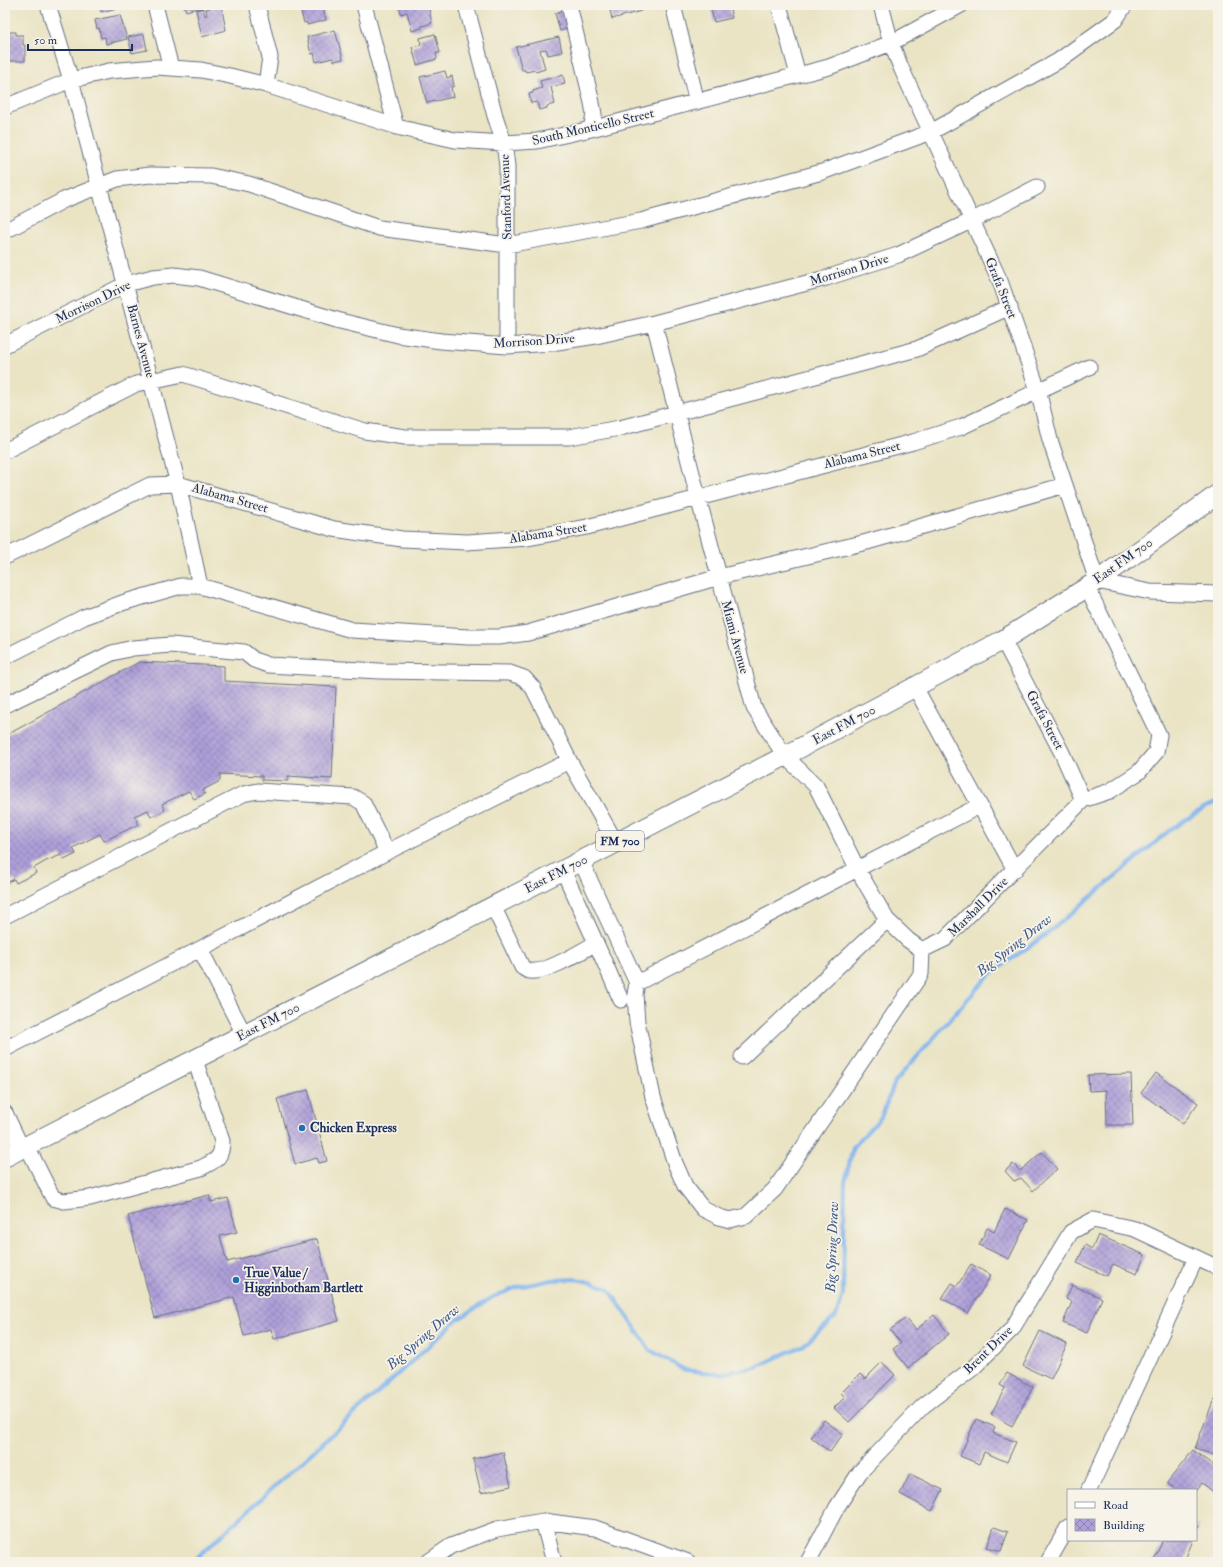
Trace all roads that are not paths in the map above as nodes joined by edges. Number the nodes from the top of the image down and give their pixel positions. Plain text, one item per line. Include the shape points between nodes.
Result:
1 (48, 5) edge
2 (155, 5) edge
3 (257, 5) edge
4 (364, 5) edge
5 (466, 5) edge
6 (569, 5) edge
7 (673, 5) edge
8 (779, 5) edge
9 (881, 5) edge
10 (960, 5) edge
11 (1125, 5) edge
12 (891, 43) junction
13 (171, 68) junction
14 (798, 76) junction
15 (71, 80) junction
16 (266, 85) junction
17 (697, 102) junction
18 (5, 107) edge
19 (396, 127) junction
20 (591, 129) junction
21 (932, 132) junction
22 (504, 143) junction
23 (100, 186) junction
24 (1037, 187) dead end
25 (973, 220) junction
26 (5, 231) edge
27 (507, 245) junction
28 (126, 284) junction
29 (1010, 307) junction
30 (654, 323) junction
31 (5, 345) edge
32 (507, 346) junction
33 (1089, 367) dead end
34 (151, 381) junction
35 (1038, 390) junction
36 (677, 413) junction
37 (5, 452) edge
38 (178, 484) junction
39 (1064, 484) junction
40 (1218, 494) edge
41 (698, 497) junction
42 (5, 557) edge
43 (719, 577) junction
44 (1092, 584) junction
45 (200, 586) junction
46 (1218, 594) edge
47 (1003, 640) junction
48 (5, 657) edge
49 (915, 687) junction
50 (5, 705) edge
51 (785, 756) junction
52 (570, 762) junction
53 (1083, 800) junction
54 (980, 806) junction
55 (616, 843) junction
56 (387, 852) junction
57 (581, 861) junction
58 (858, 869) junction
59 (563, 870) junction
60 (1014, 870) junction
61 (493, 906) junction
62 (5, 916) edge
63 (887, 920) junction
64 (596, 943) junction
65 (200, 949) junction
66 (922, 950) junction
67 (637, 983) junction
68 (621, 1000) dead end
69 (244, 1034) junction
70 (5, 1049) edge
71 (742, 1057) dead end
72 (195, 1060) junction
73 (5, 1113) edge
74 (25, 1147) junction
75 (5, 1157) edge
76 (1196, 1258) junction
77 (1218, 1268) edge
78 (1089, 1489) edge
79 (543, 1521) junction
80 (1067, 1529) edge
81 (428, 1562) edge
82 (554, 1562) edge
83 (688, 1562) edge
84 (808, 1562) edge
85 (1048, 1562) edge

1 - 15 street, Barnes Avenue
2 - 13 street
3 - 16 street via 270,57
4 - 19 street
5 - 22 street, Stanford Avenue
6 - 20 street via 594,114
7 - 17 street
8 - 14 street
9 - 12 street, Grafa Street
10 - 12 street, South Monticello Street
11 - 21 street via 1115,20 1058,61
12 - 14 street, South Monticello Street
12 - 21 street, Grafa Street
13 - 15 street, South Monticello Street via 109,71
13 - 16 street, South Monticello Street via 201,70
14 - 17 street, South Monticello Street
15 - 18 street, South Monticello Street
15 - 23 street, Barnes Avenue
16 - 19 street, South Monticello Street
17 - 20 street, South Monticello Street
19 - 22 street, South Monticello Street via 456,140
20 - 22 street, South Monticello Street via 537,141
21 - 25 street, Grafa Street
21 - 27 street via 822,172 642,221
22 - 27 street, Stanford Avenue via 507,166
23 - 26 street via 64,200
23 - 27 street via 117,179 150,175 211,176 249,184 379,228
23 - 28 street, Barnes Avenue
24 - 25 street, Morrison Drive
25 - 29 street, Grafa Street
25 - 30 street, Morrison Drive via 898,255 826,278
27 - 32 street, Stanford Avenue
28 - 31 street, Morrison Drive
28 - 32 street, Morrison Drive via 153,276 199,278 340,321 398,335
28 - 34 street, Barnes Avenue
29 - 35 street, Grafa Street
29 - 36 street via 917,349
30 - 32 street, Morrison Drive via 596,336
30 - 36 street, Miami Avenue
33 - 35 street, Alabama Street
34 - 36 street via 183,374 365,431 405,437 569,437 620,428
34 - 37 street via 136,384
34 - 38 street, Barnes Avenue
35 - 39 street, Grafa Street
35 - 41 street, Alabama Street via 954,429 913,442
36 - 41 street, Miami Avenue
38 - 41 street, Alabama Street via 334,528 402,539 467,542 528,538 587,527
38 - 42 street, Alabama Street via 150,485
38 - 45 street, Barnes Avenue
39 - 43 street via 868,542
39 - 44 street, Grafa Street
40 - 44 main road, East FM 700 / FM 700
41 - 43 street, Miami Avenue
43 - 45 street via 528,632 499,637 352,630
43 - 51 street, Miami Avenue via 754,708
44 - 46 street via 1150,592
44 - 47 main road, East FM 700 / FM 700
44 - 53 street, Grafa Street via 1159,735 1156,752 1139,772 1110,792
45 - 48 street via 181,586 125,602 84,617
47 - 49 main road, East FM 700 / FM 700
47 - 53 street, Grafa Street via 1062,753
49 - 51 main road, East FM 700 / FM 700
49 - 54 street
50 - 52 street via 112,653 133,648 171,645 244,652 254,660 268,665 380,671 510,673 524,678 533,688
51 - 55 main road, East FM 700 / FM 700
51 - 58 street, Miami Avenue via 816,786
52 - 55 street
52 - 56 street
53 - 60 street, Marshall Drive
54 - 58 street
54 - 60 street
55 - 57 main road, East FM 700 / FM 700
56 - 62 street via 363,803 353,797 258,791 243,794
56 - 65 street
57 - 59 main road, East FM 700 / FM 700
57 - 67 street
58 - 63 street, Miami Avenue
58 - 67 street
59 - 61 main road, East FM 700 / FM 700
59 - 64 street
60 - 66 street, Marshall Drive via 945,939
61 - 64 street via 522,967 529,971 536,972 548,968
61 - 69 main road, East FM 700 / FM 700
63 - 66 street
63 - 71 street
64 - 68 street
65 - 69 street
65 - 70 street
66 - 67 street via 921,974 775,1189 746,1216 730,1220 704,1209 685,1186 675,1162 651,1090 637,1022
69 - 72 main road, East FM 700 / FM 700
72 - 74 main road, East FM 700 / FM 700
72 - 74 street via 222,1141 222,1152 216,1160 201,1168 90,1198 64,1201 54,1198
73 - 74 street
74 - 75 main road, East FM 700 / FM 700
76 - 77 street, Brent Drive
76 - 78 street
76 - 84 street, Brent Drive via 1135,1230 1093,1220 1071,1232 1012,1329 973,1368 923,1406 860,1472 837,1507
79 - 81 street via 497,1530 451,1546
79 - 82 street
79 - 83 street via 595,1528
80 - 85 street

